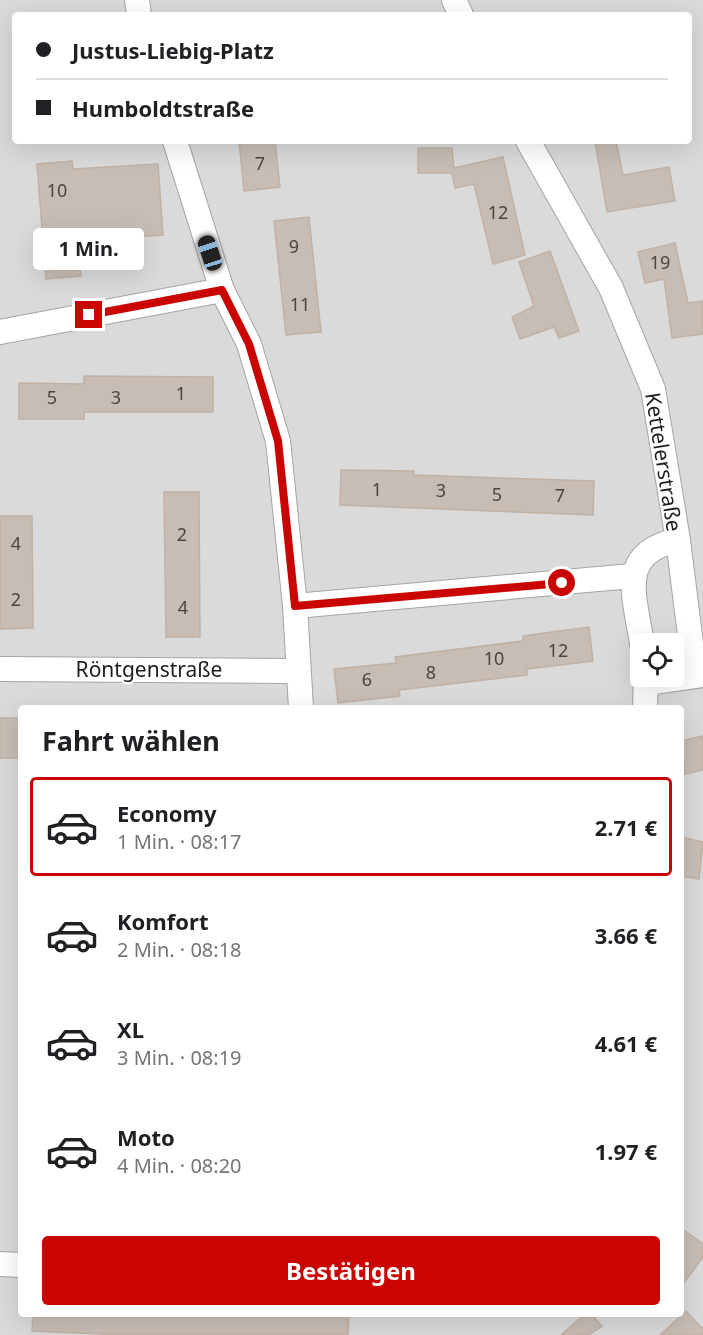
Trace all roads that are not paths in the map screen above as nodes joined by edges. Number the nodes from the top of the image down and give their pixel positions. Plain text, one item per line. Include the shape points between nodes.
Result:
1 (176, 144) edge
2 (530, 144) edge
3 (222, 290) junction
4 (0, 332) edge
5 (678, 540) junction
6 (632, 576) junction
7 (295, 606) junction
8 (640, 633) edge
9 (0, 669) edge
10 (298, 671) junction
11 (699, 675) edge
12 (684, 676) edge
13 (646, 687) edge
14 (301, 705) edge
15 (645, 705) edge
16 (0, 1264) edge
17 (18, 1265) edge

1 - 3 street
2 - 5 street, Kettelerstraße via 611,288 653,389
3 - 4 street
3 - 7 street via 249,344 278,441
5 - 6 street, Kettelerstraße via 646,552
5 - 11 street
6 - 7 street
6 - 8 street
7 - 10 street
9 - 10 street, Röntgenstraße
10 - 14 street
11 - 12 street
13 - 15 street
16 - 17 street

